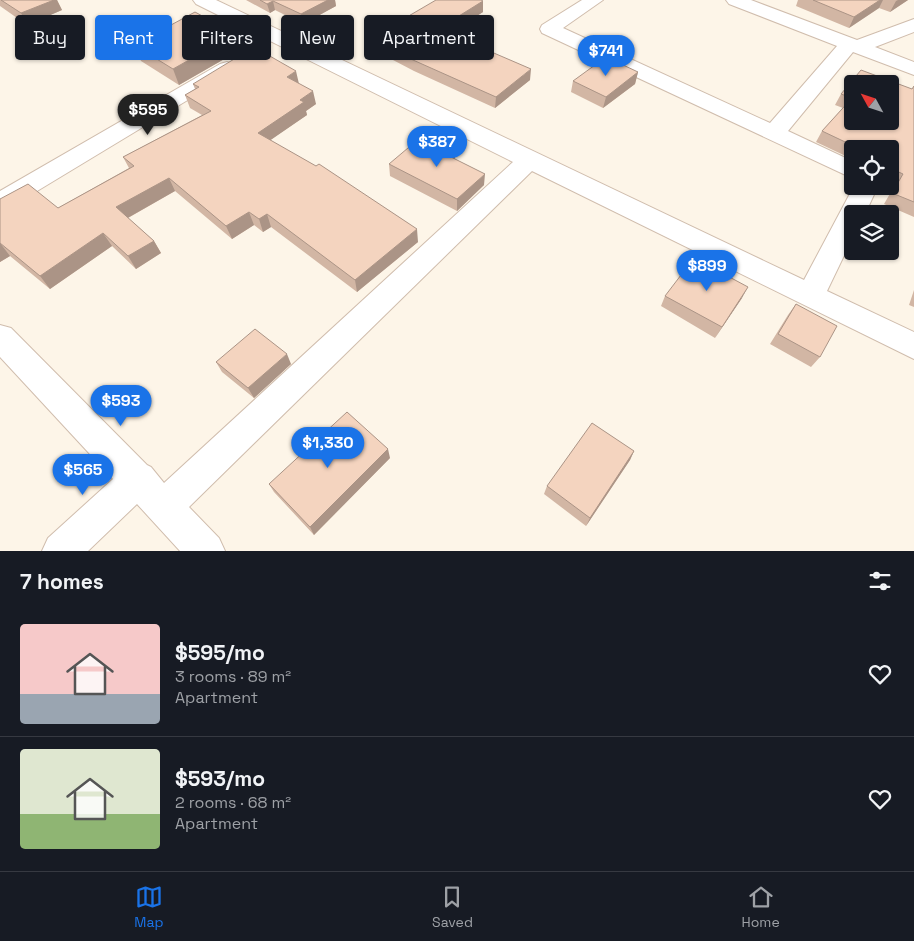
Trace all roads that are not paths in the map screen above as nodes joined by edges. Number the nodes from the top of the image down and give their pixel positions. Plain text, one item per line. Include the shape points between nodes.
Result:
1 (202, 0) edge
2 (594, 0) edge
3 (735, 0) edge
4 (220, 15) edge
5 (914, 25) edge
6 (854, 46) junction
7 (271, 52) edge
8 (241, 60) edge
9 (914, 69) edge
10 (774, 133) junction
11 (530, 160) junction
12 (844, 166) edge
13 (861, 195) edge
14 (0, 202) edge
15 (811, 295) junction
16 (0, 338) edge
17 (914, 346) edge
18 (139, 479) junction
19 (164, 507) junction
20 (61, 551) edge
21 (206, 551) edge

1 - 4 street
2 - 10 street via 549,29
3 - 6 street
5 - 6 street
6 - 9 street
6 - 10 street
7 - 11 street
8 - 14 street
10 - 12 street
11 - 15 street
11 - 19 street
13 - 15 street
15 - 17 street
16 - 18 street
18 - 19 street
18 - 20 street
19 - 21 street

